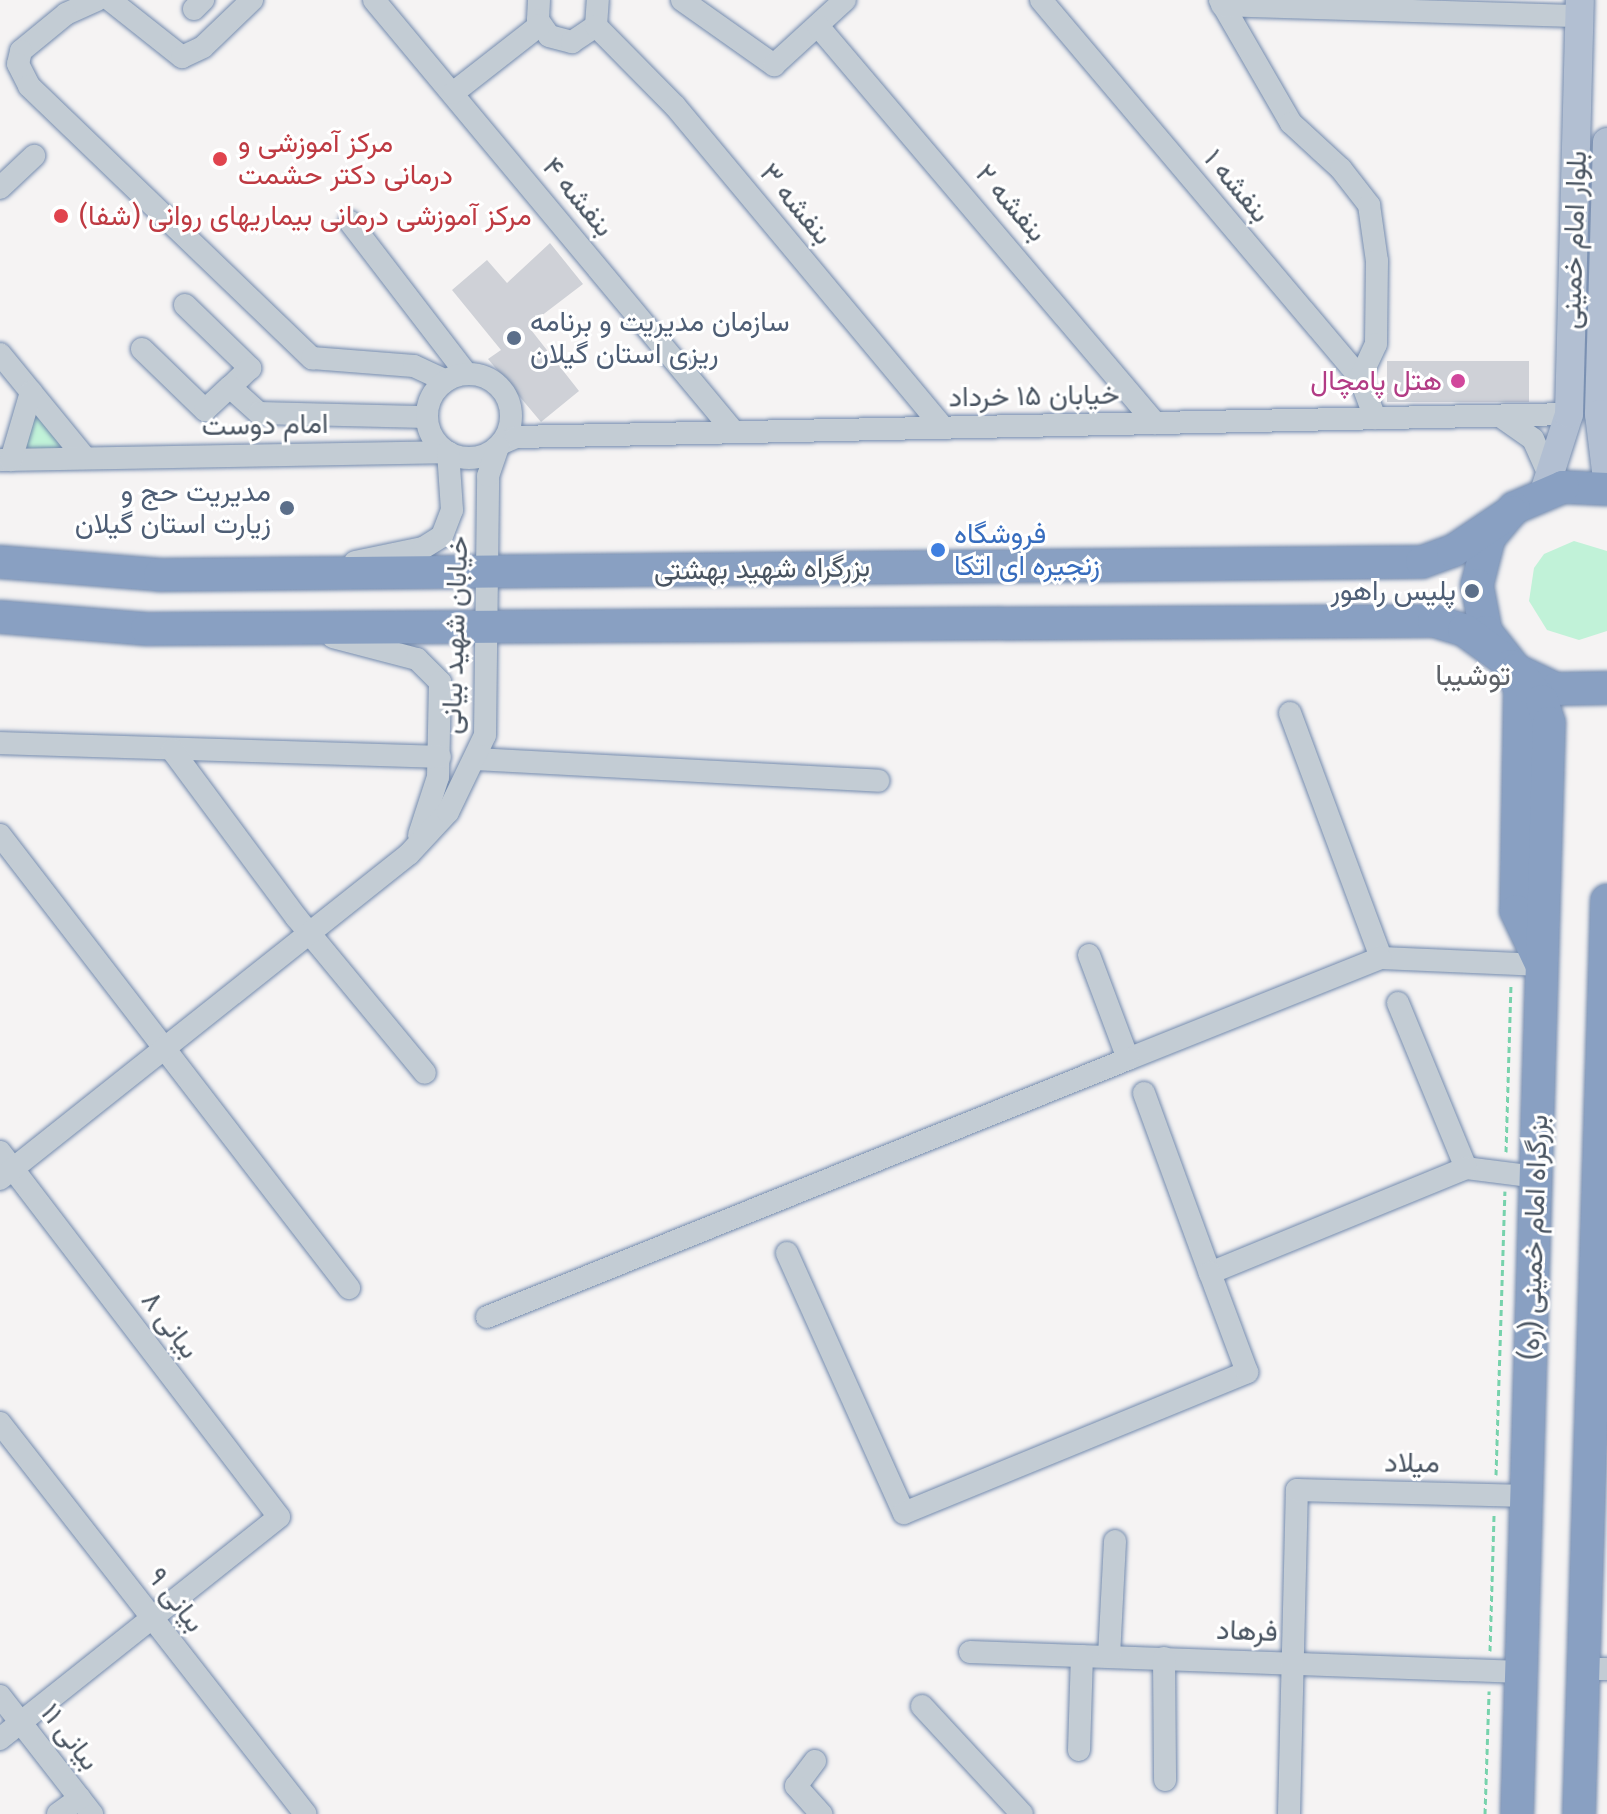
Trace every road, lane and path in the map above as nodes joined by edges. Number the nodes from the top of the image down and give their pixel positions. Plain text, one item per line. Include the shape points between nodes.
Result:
1 (97, 0) edge
2 (110, 0) edge
3 (252, 0) edge
4 (374, 0) edge
5 (539, 0) edge
6 (598, 0) edge
7 (682, 0) edge
8 (1041, 0) edge
9 (841, 2) edge
10 (1221, 3) edge
11 (1365, 5) edge
12 (1580, 8) edge
13 (540, 25) junction
14 (596, 26) junction
15 (818, 26) junction
16 (453, 93) junction
17 (1607, 142) edge
18 (34, 156) dead end
19 (0, 188) edge
20 (350, 222) dead end
21 (185, 305) dead end
22 (1605, 306) edge
23 (142, 349) dead end
24 (0, 354) edge
25 (456, 377) junction
26 (1360, 378) junction
27 (230, 387) junction
28 (502, 389) junction
29 (31, 392) junction
30 (1604, 412) edge
31 (1569, 414) junction
32 (1499, 416) junction
33 (427, 417) junction
34 (1375, 418) junction
35 (1155, 423) junction
36 (943, 428) junction
37 (734, 432) junction
38 (565, 436) junction
39 (500, 445) junction
40 (447, 452) junction
41 (85, 458) junction
42 (6, 460) edge
43 (1607, 479) edge
44 (1548, 485) junction
45 (1607, 489) edge
46 (1511, 512) junction
47 (0, 562) edge
48 (489, 571) junction
49 (300, 573) junction
50 (129, 574) junction
51 (0, 617) edge
52 (489, 627) junction
53 (129, 628) junction
54 (301, 628) junction
55 (1510, 665) junction
56 (1607, 688) edge
57 (1290, 713) dead end
58 (0, 743) edge
59 (172, 750) junction
60 (440, 757) junction
61 (477, 759) junction
62 (878, 781) dead end
63 (3, 847) edge
64 (409, 854) junction
65 (1607, 900) edge
66 (310, 933) junction
67 (1606, 936) edge
68 (1089, 955) dead end
69 (1381, 958) junction
70 (1527, 964) junction
71 (1398, 1003) dead end
72 (163, 1050) junction
73 (1128, 1059) junction
74 (425, 1073) dead end
75 (1144, 1093) dead end
76 (5, 1166) edge
77 (1466, 1168) junction
78 (1520, 1175) junction
79 (787, 1253) dead end
80 (1210, 1273) junction
81 (349, 1288) dead end
82 (1601, 1294) edge
83 (487, 1317) dead end
84 (0, 1423) edge
85 (1511, 1495) junction
86 (1115, 1541) dead end
87 (152, 1618) junction
88 (970, 1652) dead end
89 (1082, 1656) junction
90 (1109, 1656) junction
91 (1164, 1658) junction
92 (1294, 1663) junction
93 (1595, 1669) edge
94 (1506, 1672) junction
95 (0, 1696) edge
96 (922, 1706) dead end
97 (21, 1723) junction
98 (0, 1739) edge
99 (1079, 1750) dead end
100 (815, 1761) dead end
101 (1165, 1780) dead end
102 (86, 1806) edge
103 (58, 1814) edge
104 (305, 1814) edge
105 (821, 1814) edge
106 (1022, 1814) edge
107 (1289, 1814) edge
108 (1485, 1814) edge
109 (1517, 1814) edge
110 (1579, 1814) edge

1 - 25 street via 66,14 21,51 18,64 29,86 312,358 414,366
2 - 3 street via 182,57 216,37
4 - 16 street, بنفشه ۴
5 - 13 street
6 - 14 street
7 - 15 street via 774,65
8 - 26 street, بنفشه ۱
9 - 15 street
10 - 11 street
10 - 26 street via 1291,123 1341,169 1369,205 1377,261 1376,344
11 - 12 street
12 - 31 main road, بلوار امام خمینی
13 - 14 street via 549,36 567,42 582,40
13 - 16 street
14 - 36 street, بنفشه ۳ via 675,106
15 - 35 street, بنفشه ۲
16 - 37 street, بنفشه ۴
17 - 22 main road, بلوار امام خمینی
18 - 19 street
20 - 25 street
21 - 27 street via 250,368
22 - 30 main road, بلوار امام خمینی
23 - 27 street via 205,410
24 - 29 street
25 - 28 street via 485,376
25 - 33 street via 431,396
26 - 34 street, بنفشه ۱
27 - 33 street via 259,413
28 - 38 street via 530,418
28 - 39 street via 512,418
29 - 41 street
29 - 42 street
30 - 43 main road, بلوار امام خمینی
31 - 32 street, خیابان ۱۵ خرداد
31 - 44 main road, بلوار امام خمینی
32 - 34 street, خیابان ۱۵ خرداد
32 - 44 street via 1533,439
33 - 40 street via 431,434
34 - 35 street, خیابان ۱۵ خرداد
35 - 36 street, خیابان ۱۵ خرداد
36 - 37 street, خیابان ۱۵ خرداد
37 - 38 street, خیابان ۱۵ خرداد
38 - 39 street, خیابان ۱۵ خرداد via 516,437
39 - 40 street via 473,458
39 - 48 street, خیابان شهید بیانی via 489,471
40 - 41 street, امام دوست
40 - 49 street, خیابان شهید بیانی via 451,516 438,539 418,550
41 - 42 street, امام دوست
44 - 45 highway
44 - 46 highway, بزرگراه شهید بهشتی
46 - 48 highway, بزرگراه شهید بهشتی via 1448,554 1422,562
46 - 55 highway via 1487,543 1477,585 1482,623
47 - 50 highway, بزرگراه شهید بهشتی
48 - 49 highway, بزرگراه شهید بهشتی
48 - 52 street, خیابان شهید بیانی
49 - 50 highway, بزرگراه شهید بهشتی
50 - 53 highway
51 - 53 highway, بزرگراه شهید بهشتی
52 - 54 highway, بزرگراه شهید بهشتی
52 - 55 highway, بزرگراه شهید بهشتی via 1434,621 1464,630
52 - 61 street, خیابان شهید بیانی via 487,718
53 - 54 highway, بزرگراه شهید بهشتی
54 - 60 street, خیابان شهید بیانی via 411,657 431,668 442,693
55 - 56 highway, بزرگراه شهید بهشتی via 1560,690
55 - 70 highway via 1520,690 1516,911
57 - 69 street
58 - 59 street
59 - 60 street
59 - 66 street
60 - 64 street, خیابان شهید بیانی via 432,807
61 - 62 street
61 - 64 street, خیابان شهید بیانی via 448,812
63 - 72 street
64 - 66 street
65 - 67 highway
66 - 72 street
66 - 74 street
67 - 82 highway
68 - 73 street
69 - 70 street
69 - 73 street
70 - 78 highway, بزرگراه امام خمینی (ره)
70 - 78 path
71 - 77 street
72 - 76 street
72 - 81 street
73 - 83 street
75 - 80 street
76 - 87 street, بیانی ۸ via 279,1517
77 - 78 street
77 - 80 street
78 - 85 highway, بزرگراه امام خمینی (ره)
78 - 85 path
79 - 80 street via 904,1513 1247,1372
82 - 93 highway
84 - 87 street, بیانی ۹
85 - 92 street, میلاد via 1297,1490
85 - 94 highway, بزرگراه امام خمینی (ره)
85 - 94 path
86 - 90 street
87 - 97 street
87 - 104 street, بیانی ۹
88 - 89 street, فرهاد
89 - 90 street, فرهاد
89 - 99 street
90 - 91 street, فرهاد
91 - 92 street, فرهاد
91 - 101 street
92 - 94 street, فرهاد
92 - 107 street
93 - 110 highway
94 - 108 path
94 - 109 highway, بزرگراه امام خمینی (ره)
95 - 97 street, بیانی ۱۱
96 - 106 street
97 - 98 street
97 - 102 street, بیانی ۱۱
100 - 105 street via 796,1786
102 - 103 street

